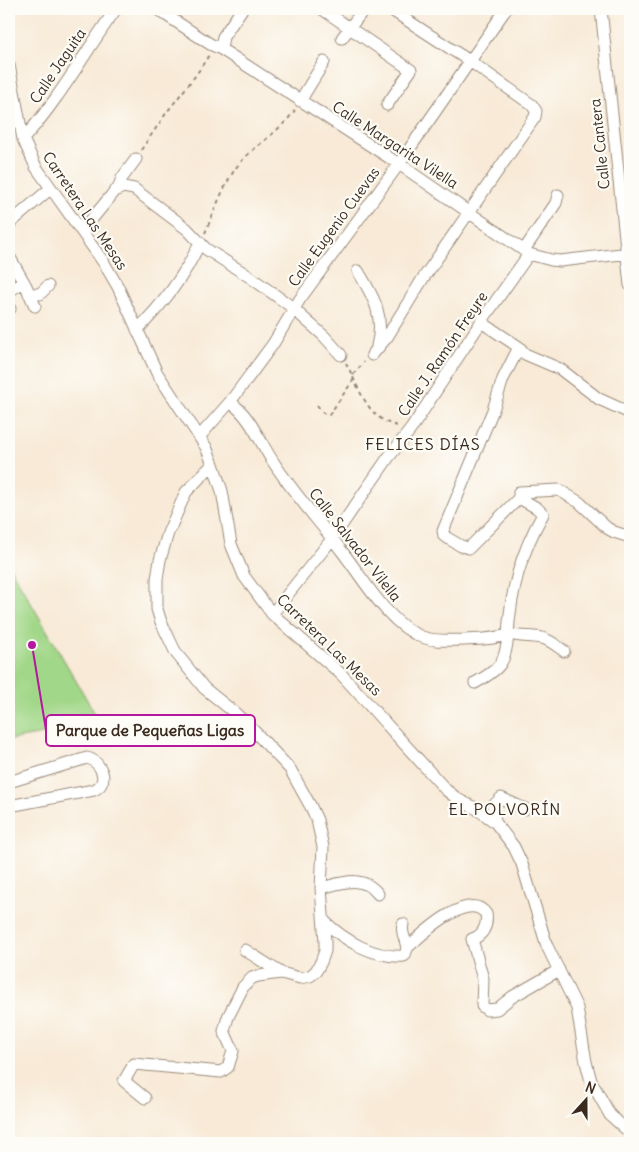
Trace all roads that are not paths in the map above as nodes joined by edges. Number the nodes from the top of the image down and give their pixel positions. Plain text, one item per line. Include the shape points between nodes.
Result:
1 (116, 9) edge
2 (156, 9) edge
3 (242, 9) edge
4 (322, 9) edge
5 (364, 9) edge
6 (390, 9) edge
7 (506, 9) edge
8 (601, 9) edge
9 (351, 25) junction
10 (342, 38) dead end
11 (218, 48) junction
12 (324, 62) dead end
13 (471, 62) junction
14 (9, 65) edge
15 (300, 101) junction
16 (387, 105) dead end
17 (23, 139) junction
18 (137, 157) road end
19 (398, 164) junction
20 (51, 188) junction
21 (118, 189) junction
22 (558, 195) dead end
23 (470, 213) junction
24 (9, 224) edge
25 (82, 231) junction
26 (200, 242) junction
27 (527, 252) junction
28 (629, 253) edge
29 (9, 256) edge
30 (358, 271) dead end
31 (630, 280) edge
32 (24, 282) junction
33 (48, 286) dead end
34 (9, 291) edge
35 (30, 294) junction
36 (35, 306) dead end
37 (295, 310) junction
38 (481, 322) junction
39 (137, 330) junction
40 (519, 347) junction
41 (341, 355) road end
42 (230, 402) junction
43 (630, 413) edge
44 (200, 436) junction
45 (213, 464) junction
46 (519, 495) junction
47 (630, 537) edge
48 (332, 539) junction
49 (272, 614) junction
50 (508, 634) junction
51 (564, 651) dead end
52 (474, 683) dead end
53 (9, 782) edge
54 (9, 806) edge
55 (524, 809) dead end
56 (495, 822) junction
57 (320, 888) junction
58 (378, 894) dead end
59 (324, 921) junction
60 (402, 924) dead end
61 (407, 948) junction
62 (246, 950) dead end
63 (559, 970) junction
64 (281, 973) junction
65 (145, 1098) dead end
66 (630, 1132) edge

1 - 17 street, Calle Jaguita via 53,103
2 - 11 street, Calle Margarita Vilella
3 - 11 street
4 - 9 street
5 - 9 street
6 - 13 street
7 - 13 street, Calle Eugenio Cuevas
8 - 28 street, Calle Cantera
9 - 10 street
9 - 16 street via 411,70
11 - 15 street, Calle Margarita Vilella
12 - 15 street
13 - 19 street, Calle Eugenio Cuevas
13 - 23 street via 536,111
14 - 17 street, Carretera Las Mesas
15 - 19 street, Calle Margarita Vilella
17 - 20 street, Carretera Las Mesas
18 - 21 street
19 - 23 street, Calle Margarita Vilella
19 - 37 street, Calle Eugenio Cuevas
20 - 24 street
20 - 25 street, Carretera Las Mesas
21 - 25 street
21 - 26 street via 134,189
22 - 27 street, Calle J. Ramón Freyre
23 - 27 street, Calle Margarita Vilella
23 - 30 street via 374,353 381,332 379,314 374,296
25 - 39 street, Carretera Las Mesas via 118,287
26 - 37 street
26 - 39 street via 194,257
27 - 28 street, Calle Margarita Vilella via 560,261
27 - 38 street, Calle J. Ramón Freyre
28 - 31 street, Calle Cantera
29 - 32 street
32 - 34 street
32 - 35 street
33 - 35 street via 40,294
35 - 36 street
37 - 41 street
37 - 42 street, Calle Eugenio Cuevas
38 - 40 street
38 - 48 street, Calle J. Ramón Freyre via 411,429
39 - 44 street, Carretera Las Mesas via 157,373
40 - 43 street via 525,354 560,369 599,399
40 - 46 street via 503,379 443,531 444,536 469,548
42 - 44 street, Calle Eugenio Cuevas
42 - 48 street, Calle Salvador Vilella via 241,409 281,474
44 - 45 street, Carretera Las Mesas
45 - 49 street, Carretera Las Mesas via 237,561
45 - 57 street via 186,492 168,533 158,568 157,609 176,653 204,688 256,732 290,769 317,820 322,847
46 - 47 street via 559,490 580,502 607,528
46 - 50 street via 543,514 525,549 514,587
48 - 49 street, Calle J. Ramón Freyre
48 - 50 street, Calle Salvador Vilella via 385,608 417,634 441,640 498,638
49 - 56 street, Carretera Las Mesas via 341,674 446,790
50 - 51 street, Calle Salvador Vilella via 548,640
50 - 52 street via 502,662
53 - 54 street via 87,758 99,765 103,777 94,790
55 - 56 street via 501,798 493,806
56 - 63 street, Carretera Las Mesas via 522,864 542,933
57 - 58 street via 361,881
57 - 59 street
59 - 61 street via 336,932 374,952 404,956
59 - 64 street via 324,951 316,971 300,978
60 - 61 street
61 - 63 street via 429,928 471,906 481,909 487,919 481,934 472,939 484,979 482,1006 487,1010 497,1009
62 - 64 street
63 - 66 street, Carretera Las Mesas via 576,1008 591,1081 610,1115
64 - 65 street via 252,978 243,987 228,1016 224,1032 233,1051 228,1067 221,1072 134,1064 124,1081

